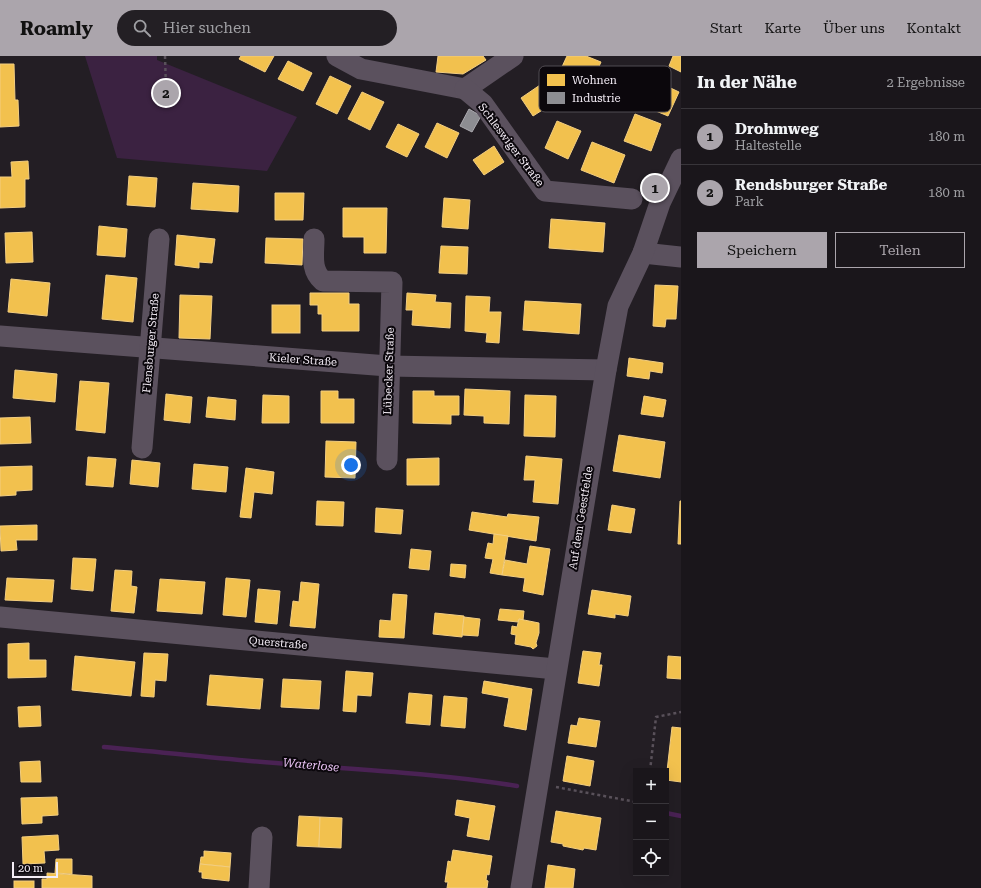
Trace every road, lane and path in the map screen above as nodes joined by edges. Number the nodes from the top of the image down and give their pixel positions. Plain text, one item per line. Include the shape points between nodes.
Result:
1 (165, 56) edge
2 (337, 56) edge
3 (513, 56) edge
4 (166, 89) dead end
5 (466, 89) junction
6 (681, 159) edge
7 (632, 199) dead end
8 (160, 239) dead end
9 (314, 239) dead end
10 (644, 253) junction
11 (681, 257) edge
12 (0, 336) edge
13 (151, 349) junction
14 (388, 366) junction
15 (606, 370) junction
16 (142, 448) dead end
17 (387, 460) dead end
18 (0, 617) edge
19 (556, 669) junction
20 (681, 712) edge
21 (650, 768) edge
22 (538, 784) junction
23 (633, 801) edge
24 (262, 837) dead end
25 (259, 888) edge
26 (521, 888) edge

1 - 4 path
2 - 5 street via 361,69
3 - 5 street
5 - 7 street, Schleswiger Straße via 483,104 545,191
6 - 10 street, Auf dem Geestfelde via 660,202
8 - 13 street, Flensburger Straße
9 - 14 street, Lübecker Straße via 314,268 317,276 323,281 392,282
10 - 11 street
10 - 15 street, Auf dem Geestfelde via 618,306
12 - 13 street, Kieler Straße
13 - 14 street, Kieler Straße
13 - 16 street, Flensburger Straße
14 - 15 street, Kieler Straße
14 - 17 street, Lübecker Straße
15 - 19 street, Auf dem Geestfelde
18 - 19 street, Querstraße
19 - 22 street, Auf dem Geestfelde
20 - 21 path via 656,716
22 - 23 path
22 - 26 street, Auf dem Geestfelde
24 - 25 street

